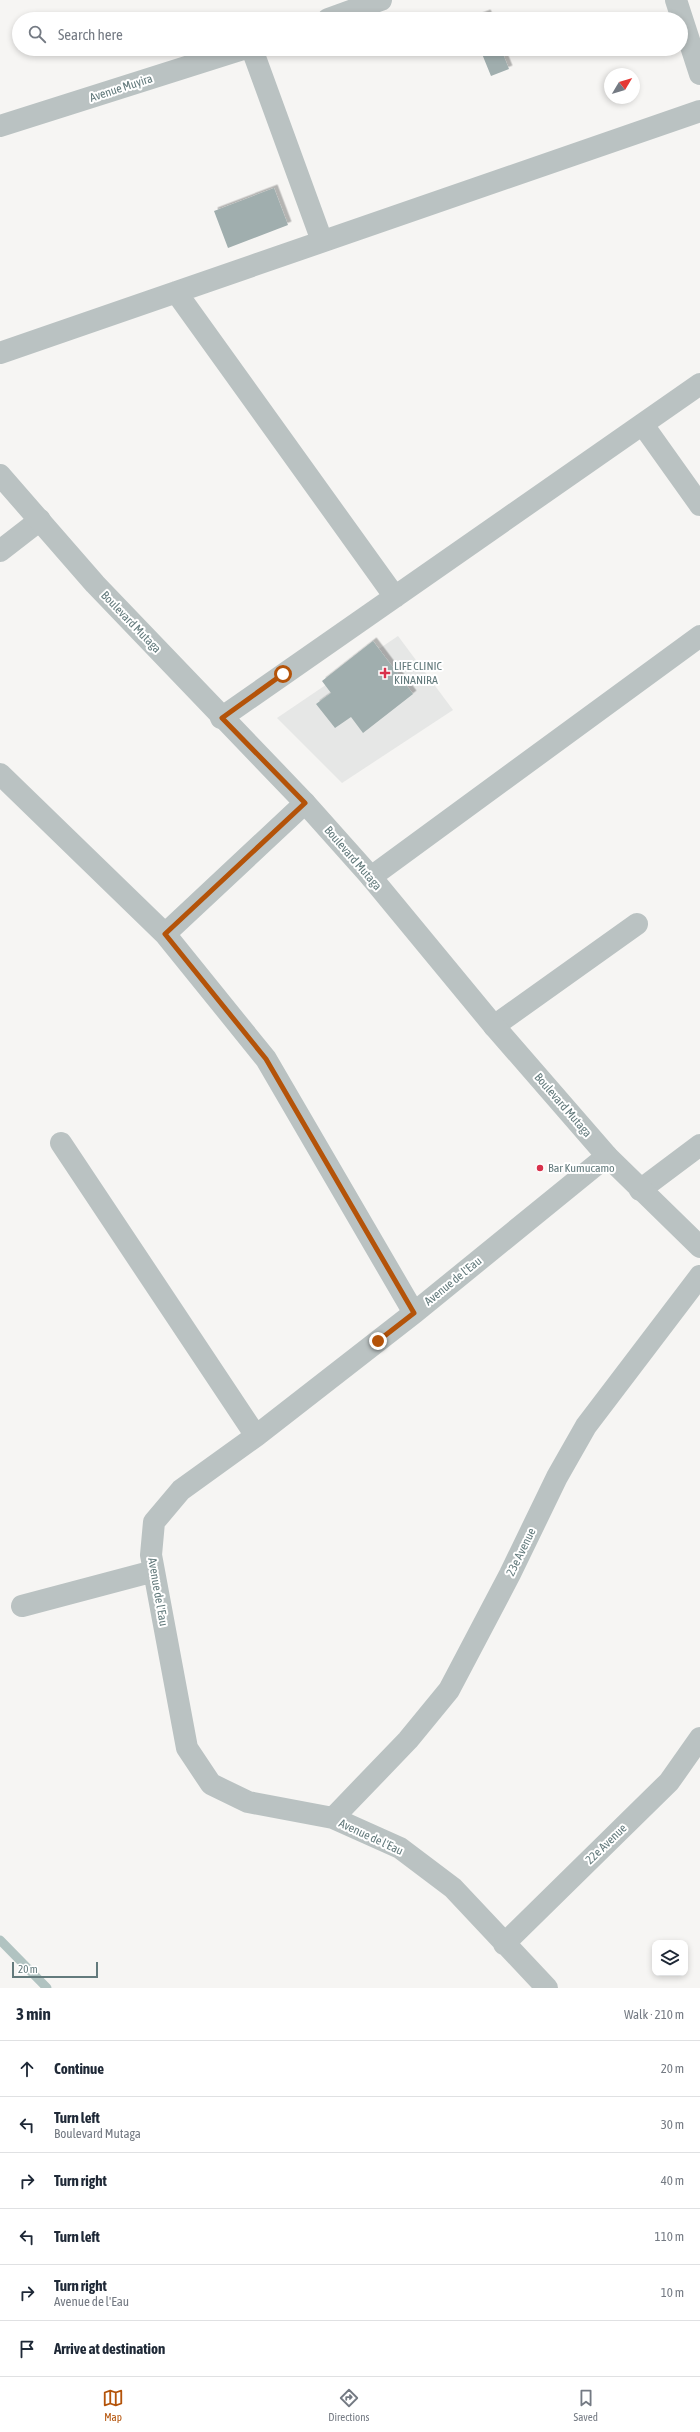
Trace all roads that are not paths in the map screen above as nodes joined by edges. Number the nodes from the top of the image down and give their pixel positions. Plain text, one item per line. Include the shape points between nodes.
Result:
1 (381, 0) edge
2 (676, 0) edge
3 (348, 12) edge
4 (680, 12) edge
5 (688, 37) edge
6 (221, 56) edge
7 (255, 56) edge
8 (700, 74) edge
9 (700, 111) edge
10 (0, 126) edge
11 (322, 241) junction
12 (176, 292) junction
13 (0, 352) edge
14 (700, 384) edge
15 (643, 425) junction
16 (0, 475) edge
17 (700, 505) edge
18 (40, 520) junction
19 (0, 551) edge
20 (395, 597) junction
21 (700, 636) edge
22 (222, 718) junction
23 (0, 774) edge
24 (305, 803) junction
25 (371, 877) junction
26 (637, 924) dead end
27 (165, 934) junction
28 (494, 1026) junction
29 (61, 1143) dead end
30 (700, 1145) edge
31 (607, 1156) junction
32 (640, 1190) junction
33 (700, 1246) edge
34 (700, 1276) edge
35 (414, 1313) junction
36 (256, 1436) junction
37 (154, 1571) junction
38 (22, 1606) dead end
39 (700, 1738) edge
40 (332, 1818) junction
41 (504, 1944) junction
42 (547, 1988) edge

1 - 3 street
2 - 4 street
5 - 8 street
6 - 10 street, Avenue Muyira
7 - 11 street
9 - 11 street
11 - 12 street
12 - 13 street
12 - 20 street
14 - 15 street
15 - 17 street
15 - 20 street
16 - 18 street, Boulevard Mutaga
18 - 19 street
18 - 22 street, Boulevard Mutaga via 95,584
20 - 22 street
21 - 25 street
22 - 24 street, Boulevard Mutaga
23 - 27 street
24 - 25 street, Boulevard Mutaga
24 - 27 street
25 - 28 street, Boulevard Mutaga
26 - 28 street
27 - 35 street via 266,1059
28 - 31 street, Boulevard Mutaga
29 - 36 street
30 - 32 street
31 - 32 street, Boulevard Mutaga
31 - 35 street, Avenue de l'Eau
32 - 33 street, Boulevard Mutaga
34 - 40 street, 23e Avenue via 586,1426 557,1477 449,1690 408,1740
35 - 36 street, Avenue de l'Eau
36 - 37 street, Avenue de l'Eau via 181,1490 154,1522 151,1556
37 - 38 street
37 - 40 street, Avenue de l'Eau via 186,1748 211,1784 248,1802
39 - 41 street, 22e Avenue via 669,1782
40 - 41 street, Avenue de l'Eau via 400,1848 453,1888
41 - 42 street, Avenue de l'Eau

